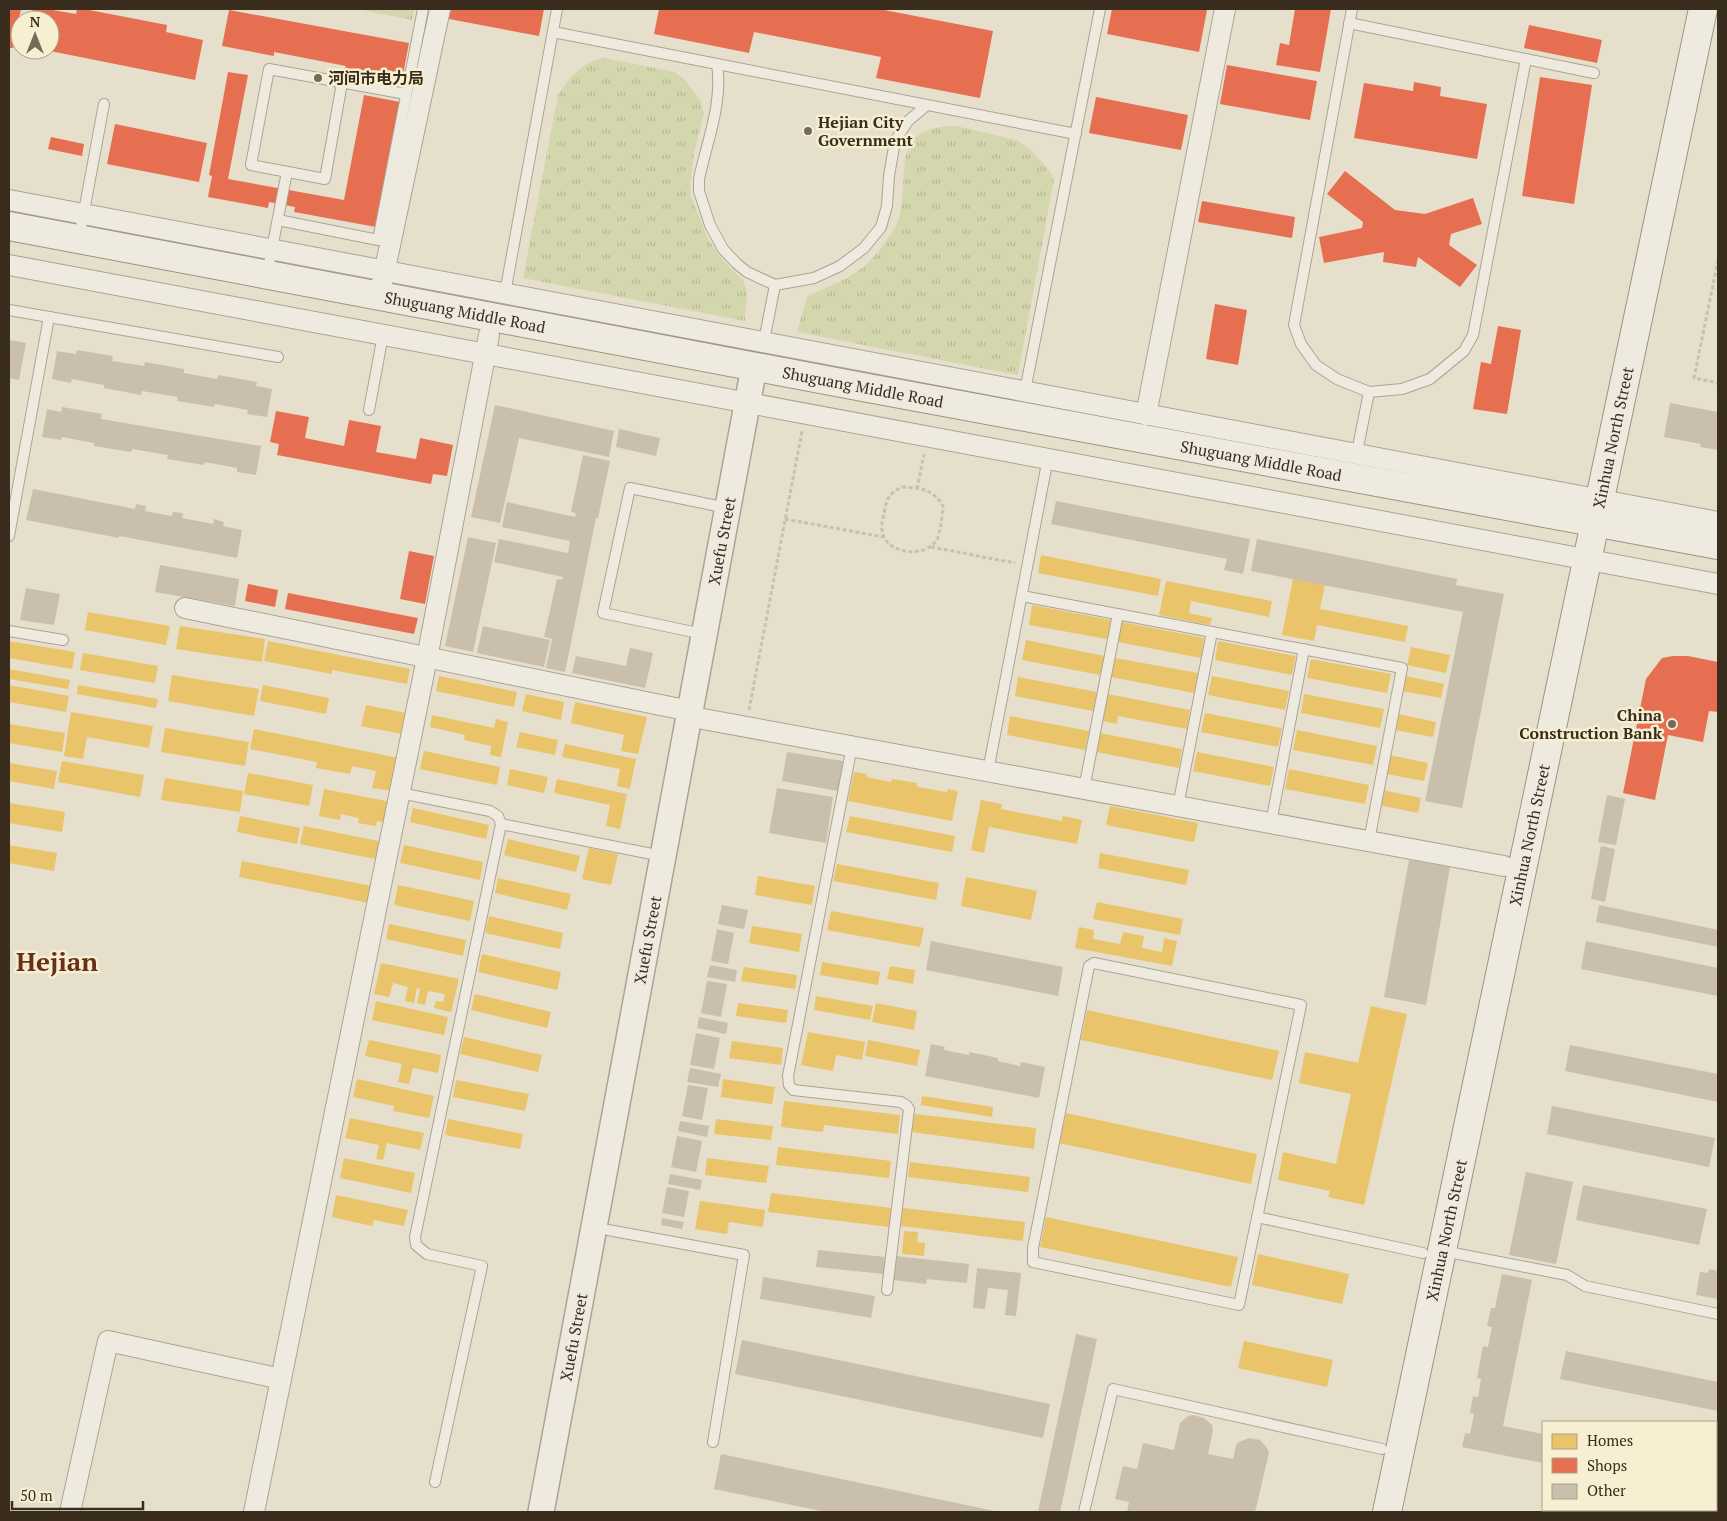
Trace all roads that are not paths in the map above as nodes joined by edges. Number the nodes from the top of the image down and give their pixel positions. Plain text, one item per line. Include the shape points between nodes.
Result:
1 (423, 9) edge
2 (440, 9) edge
3 (557, 9) edge
4 (1100, 9) edge
5 (1225, 9) edge
6 (1352, 9) edge
7 (1684, 9) edge
8 (1703, 9) edge
9 (1349, 24) junction
10 (553, 32) junction
11 (1526, 60) junction
12 (717, 64) junction
13 (1594, 73) dead end
14 (342, 83) junction
15 (406, 94) junction
16 (104, 104) dead end
17 (927, 104) junction
18 (1076, 134) junction
19 (287, 172) junction
20 (9, 200) edge
21 (278, 220) junction
22 (9, 226) edge
23 (81, 227) junction
24 (9, 245) edge
25 (269, 262) junction
26 (9, 265) edge
27 (382, 284) junction
28 (775, 285) junction
29 (505, 293) junction
30 (9, 310) edge
31 (49, 317) junction
32 (383, 335) junction
33 (487, 345) junction
34 (278, 357) dead end
35 (759, 378) junction
36 (1025, 391) junction
37 (1369, 392) junction
38 (369, 410) dead end
39 (1146, 415) junction
40 (1048, 458) junction
41 (1355, 466) junction
42 (728, 508) junction
43 (1718, 522) edge
44 (1584, 529) junction
45 (9, 536) edge
46 (1718, 545) edge
47 (1718, 564) edge
48 (1718, 584) edge
49 (1022, 596) junction
50 (185, 608) dead end
51 (1118, 614) junction
52 (9, 631) edge
53 (1212, 632) junction
54 (704, 634) junction
55 (63, 640) dead end
56 (1304, 649) junction
57 (427, 658) junction
58 (697, 715) junction
59 (852, 746) junction
60 (988, 771) junction
61 (1084, 789) junction
62 (400, 793) junction
63 (1178, 806) junction
64 (1271, 823) junction
65 (501, 824) junction
66 (1368, 841) junction
67 (663, 856) junction
68 (1504, 866) junction
69 (1257, 1217) junction
70 (608, 1230) junction
71 (1433, 1252) junction
72 (887, 1290) dead end
73 (1718, 1314) edge
74 (281, 1379) junction
75 (713, 1442) dead end
76 (1382, 1449) junction
77 (435, 1482) dead end
78 (70, 1512) edge
79 (254, 1512) edge
80 (541, 1512) edge
81 (556, 1512) edge
82 (1084, 1512) edge
83 (1368, 1512) edge
84 (1387, 1512) edge

1 - 15 lane
2 - 27 street
3 - 10 lane
4 - 18 lane
5 - 39 street
6 - 9 lane
7 - 44 main road, Xinhua North Street
8 - 44 main road, Xinhua North Street
9 - 11 lane
9 - 37 lane via 1294,326 1301,344 1316,365
10 - 12 lane
10 - 29 lane
11 - 13 lane
11 - 37 lane via 1474,334 1464,351 1430,379 1402,389
12 - 17 lane
12 - 28 lane via 720,82 699,191 710,224 724,249 747,272
14 - 15 lane
14 - 19 lane via 325,179
14 - 19 lane via 269,69 251,165
15 - 21 lane via 378,240
16 - 23 lane
17 - 18 lane
17 - 28 lane via 908,121 895,141 887,206 881,227 864,248 840,266 814,278
18 - 36 lane
19 - 21 lane
20 - 23 street
21 - 25 lane
22 - 23 main road, Shuguang Middle Road
23 - 25 main road, Shuguang Middle Road
24 - 33 main road, Shuguang Middle Road
25 - 27 main road, Shuguang Middle Road
26 - 32 street
27 - 29 street
27 - 35 main road, Shuguang Middle Road
28 - 35 lane
29 - 35 street
30 - 31 lane
31 - 34 lane
31 - 45 lane
32 - 33 street
32 - 38 lane
33 - 35 main road, Shuguang Middle Road
33 - 57 street
35 - 36 street
35 - 40 street via 805,413
35 - 41 main road, Shuguang Middle Road
35 - 42 street, Xuefu Street
35 - 44 main road, Shuguang Middle Road
35 - 58 street, Xuefu Street
36 - 39 street
37 - 41 lane
39 - 41 street
40 - 44 street
40 - 49 lane
41 - 44 main road, Shuguang Middle Road
42 - 54 street, Xuefu Street
42 - 54 lane via 630,488 603,613
43 - 44 street
44 - 46 main road, Shuguang Middle Road
44 - 47 main road, Shuguang Middle Road
44 - 48 street
44 - 68 main road, Xinhua North Street
44 - 71 main road, Xinhua North Street
49 - 51 lane
49 - 60 lane
50 - 57 street
51 - 53 lane
51 - 61 lane
52 - 55 lane
53 - 56 lane
53 - 63 lane
54 - 58 street, Xuefu Street
56 - 64 lane
56 - 66 lane via 1402,668
57 - 58 street
57 - 62 street
58 - 59 street
58 - 67 street, Xuefu Street
58 - 70 street, Xuefu Street
59 - 60 street
59 - 72 lane via 788,1076 793,1090 901,1102 909,1109
60 - 61 street
61 - 63 street
62 - 65 lane via 490,811 498,816
62 - 74 street
63 - 64 street
64 - 66 street
65 - 67 lane
65 - 77 lane via 415,1237 416,1245 427,1254 482,1266
66 - 68 street
67 - 80 street, Xuefu Street
68 - 71 main road, Xinhua North Street
69 - 69 lane via 1239,1305 1033,1262 1032,1248 1089,966 1094,963 1301,1005
69 - 71 lane
70 - 75 lane via 744,1255
70 - 81 street, Xuefu Street
71 - 73 lane via 1567,1275 1585,1286
71 - 76 main road, Xinhua North Street
71 - 84 main road, Xinhua North Street
74 - 78 street via 108,1341
74 - 79 street
76 - 82 lane via 1113,1390
76 - 83 main road, Xinhua North Street

